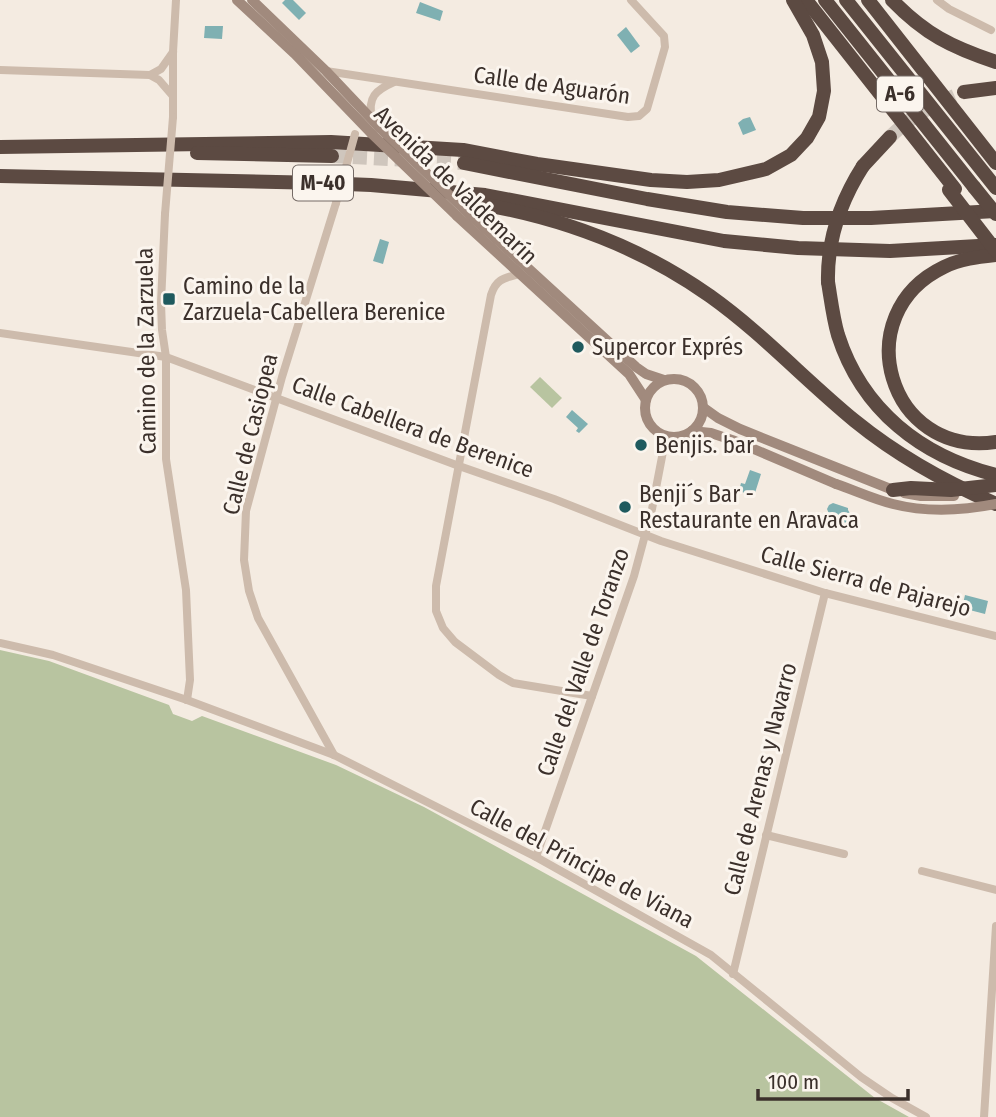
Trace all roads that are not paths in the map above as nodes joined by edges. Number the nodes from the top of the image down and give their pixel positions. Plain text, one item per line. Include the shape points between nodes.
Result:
1 (176, 0) edge
2 (237, 0) edge
3 (252, 0) edge
4 (631, 0) edge
5 (793, 0) edge
6 (806, 0) edge
7 (825, 0) edge
8 (846, 0) edge
9 (868, 0) edge
10 (892, 0) edge
11 (937, 0) edge
12 (991, 30) dead end
13 (173, 52) junction
14 (996, 62) edge
15 (0, 70) edge
16 (327, 71) junction
17 (150, 75) junction
18 (369, 78) junction
19 (394, 82) junction
20 (996, 88) edge
21 (377, 91) junction
22 (964, 92) tunnel mouth
23 (172, 95) junction
24 (370, 124) junction
25 (890, 137) tunnel mouth
26 (0, 147) edge
27 (332, 156) tunnel mouth
28 (992, 157) edge
29 (464, 163) tunnel mouth
30 (0, 176) edge
31 (371, 185) junction
32 (995, 187) edge
33 (952, 190) junction
34 (996, 205) edge
35 (996, 212) edge
36 (938, 215) junction
37 (996, 243) edge
38 (996, 253) edge
39 (519, 274) junction
40 (0, 333) edge
41 (166, 358) junction
42 (664, 380) junction
43 (277, 398) junction
44 (646, 400) junction
45 (704, 408) junction
46 (692, 431) junction
47 (666, 436) junction
48 (996, 442) edge
49 (459, 466) junction
50 (996, 475) edge
51 (996, 485) edge
52 (893, 490) junction
53 (996, 491) edge
54 (996, 504) edge
55 (645, 536) junction
56 (825, 593) junction
57 (996, 636) edge
58 (0, 643) edge
59 (592, 696) junction
60 (187, 700) junction
61 (334, 755) junction
62 (766, 835) junction
63 (844, 854) dead end
64 (537, 857) junction
65 (922, 871) dead end
66 (996, 890) edge
67 (996, 926) edge
68 (733, 974) junction
69 (926, 1117) edge
70 (984, 1117) edge

1 - 13 street, Camino de la Zarzuela
2 - 24 street, Avenida de Valdemarín
3 - 16 street, Avenida de Valdemarín
4 - 19 street, Calle de Aguarón via 664,36 665,47 647,109 639,116
5 - 26 highway via 822,62 824,91 819,117 791,155 766,169 719,180 651,180 463,150 331,142
6 - 33 highway
7 - 35 highway, A-6, bridge
8 - 32 highway
9 - 28 highway, A-6
10 - 14 highway via 933,35
11 - 12 street
13 - 17 street via 161,69
13 - 23 street, Camino de la Zarzuela
15 - 17 street
16 - 18 street, Calle de Aguarón
16 - 24 street, Avenida de Valdemarín
17 - 23 street
18 - 19 street, Calle de Aguarón
18 - 21 street
19 - 21 street
20 - 22 highway
21 - 24 street, Calle de Casiopea
23 - 41 street, Camino de la Zarzuela, bridge via 161,303
24 - 39 street, Avenida de Valdemarín, bridge
24 - 42 street, Avenida de Valdemarín, bridge via 636,367
24 - 43 street, Calle de Casiopea, bridge via 355,134
25 - 50 highway, bridge via 863,166 838,215 828,282 833,316 857,376 899,427 933,452
26 - 27 highway, M-40
29 - 36 highway via 727,212 803,218
30 - 31 highway, M-40
31 - 37 highway, M-40 via 485,195 724,241 798,248 890,251
31 - 54 highway via 539,218 582,230 650,260 727,309 879,440 944,480
33 - 37 highway
33 - 38 highway, bridge
34 - 36 highway
35 - 36 highway
38 - 48 highway via 947,265 914,288 895,318 888,353 900,398 928,427 971,444
39 - 44 street, Avenida de Valdemarín via 629,374
39 - 49 street via 500,281 491,295
40 - 41 street, Calle Cabellera de Berenice
41 - 43 street, Calle Cabellera de Berenice
41 - 60 street, Camino de la Zarzuela via 166,459 186,590
42 - 44 street
42 - 45 street via 691,384
43 - 49 street, Calle Cabellera de Berenice
43 - 61 street, Calle de Casiopea via 246,511 244,561 258,618
44 - 47 street via 649,422
45 - 46 street
45 - 52 street via 740,429
46 - 47 street
46 - 54 street, bridge via 735,441 891,504 949,511
47 - 55 street, Calle del Valle de Toranzo
49 - 55 street, Calle Cabellera de Berenice
49 - 59 street via 436,586 436,611 443,628 455,642 513,683
51 - 52 highway, bridge
52 - 53 street, bridge via 921,496
55 - 56 street, Calle Sierra de Pajarejo
55 - 59 street, Calle del Valle de Toranzo
56 - 57 street, Calle Sierra de Pajarejo
56 - 62 street, Calle de Arenas y Navarro
58 - 60 street, Calle del Príncipe de Viana via 53,655
59 - 64 street, Calle del Valle de Toranzo
60 - 61 street, Calle del Príncipe de Viana
61 - 64 street, Calle del Príncipe de Viana
62 - 63 street
62 - 68 street, Calle de Arenas y Navarro
64 - 68 street, Calle del Príncipe de Viana via 711,955
65 - 66 street
67 - 70 street
68 - 69 street, Calle del Príncipe de Viana via 861,1077

